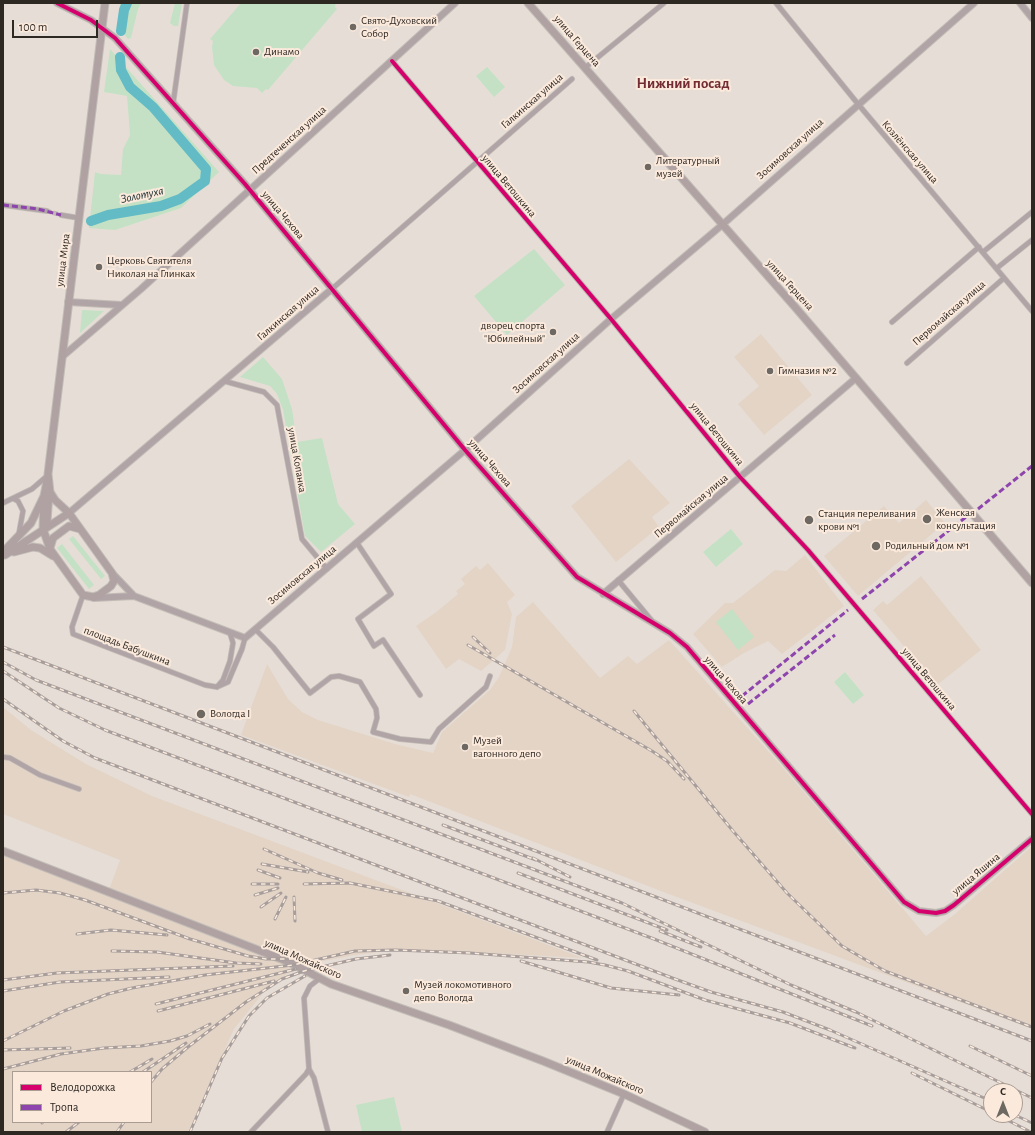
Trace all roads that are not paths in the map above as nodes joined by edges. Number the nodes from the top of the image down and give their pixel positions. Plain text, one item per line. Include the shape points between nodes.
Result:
1 (57, 3) edge
2 (105, 3) edge
3 (188, 3) edge
4 (455, 3) edge
5 (528, 3) edge
6 (664, 3) edge
7 (776, 3) edge
8 (974, 3) edge
9 (1020, 3) edge
10 (1032, 18) edge
11 (102, 26) junction
12 (392, 61) junction
13 (586, 67) junction
14 (572, 79) dead end
15 (173, 104) junction
16 (858, 104) junction
17 (477, 162) junction
18 (250, 189) junction
19 (3, 205) edge
20 (47, 211) tunnel mouth
21 (1032, 212) edge
22 (62, 215) tunnel mouth
23 (79, 218) junction
24 (722, 225) junction
25 (1032, 240) edge
26 (979, 247) junction
27 (983, 252) junction
28 (997, 268) junction
29 (1004, 278) junction
30 (333, 288) junction
31 (68, 302) junction
32 (122, 305) junction
33 (1032, 311) edge
34 (611, 320) junction
35 (892, 322) dead end
36 (63, 356) junction
37 (907, 363) dead end
38 (856, 378) junction
39 (224, 381) junction
40 (465, 450) junction
41 (48, 474) junction
42 (740, 476) junction
43 (49, 485) junction
44 (44, 496) junction
45 (14, 499) junction
46 (3, 503) edge
47 (69, 514) junction
48 (43, 529) junction
49 (80, 529) junction
50 (18, 536) junction
51 (357, 543) junction
52 (50, 549) junction
53 (3, 552) edge
54 (3, 557) edge
55 (57, 559) junction
56 (327, 569) junction
57 (112, 573) junction
58 (618, 580) junction
59 (1032, 583) edge
60 (81, 594) junction
61 (602, 594) junction
62 (134, 596) junction
63 (93, 598) junction
64 (653, 622) junction
65 (255, 629) junction
66 (230, 632) junction
67 (245, 638) junction
68 (490, 676) dead end
69 (217, 687) junction
70 (420, 695) dead end
71 (3, 757) edge
72 (79, 789) dead end
73 (1032, 814) edge
74 (1032, 839) edge
75 (3, 851) edge
76 (928, 913) joint
77 (319, 980) junction
78 (309, 1069) junction
79 (624, 1094) junction
80 (251, 1132) edge
81 (328, 1132) edge
82 (607, 1132) edge
83 (705, 1132) edge

1 - 11 street, улица Чехова
2 - 11 main road, улица Мира
3 - 15 street
4 - 12 street, Предтеченская улица
5 - 13 main road, улица Герцена
6 - 13 street
7 - 16 street, Козлёнская улица
8 - 16 street, Зосимовская улица
9 - 10 street
11 - 15 street, улица Чехова
11 - 23 main road, улица Мира
12 - 17 street, улица Ветошкина
12 - 18 street, Предтеченская улица
13 - 24 main road, улица Герцена
14 - 17 street, Галкинская улица
15 - 18 street, улица Чехова
16 - 24 street, Зосимовская улица
16 - 26 street, Козлёнская улица
17 - 30 street, Галкинская улица
17 - 34 street, улица Ветошкина
18 - 30 street, улица Чехова
18 - 32 street, Предтеченская улица
19 - 20 street
21 - 27 street
22 - 23 street
23 - 31 main road, улица Мира
24 - 34 street, Зосимовская улица
24 - 38 main road, улица Герцена
25 - 28 street
26 - 27 street, Козлёнская улица
26 - 35 street
27 - 28 street, Козлёнская улица
28 - 29 street, Козлёнская улица
29 - 33 street, Козлёнская улица
29 - 37 street, Первомайская улица
30 - 39 street, Галкинская улица
30 - 40 street, улица Чехова
31 - 32 street
31 - 36 main road, улица Мира
32 - 36 street, Предтеченская улица
34 - 40 street, Зосимовская улица
34 - 42 street, улица Ветошкина
36 - 41 main road, улица Мира
38 - 42 street, Первомайская улица
38 - 59 main road, улица Герцена
39 - 47 street, Галкинская улица
39 - 56 street, улица Копанка via 264,392 277,405 302,539
40 - 51 street, Зосимовская улица
40 - 61 street, улица Чехова via 577,577
41 - 43 main road, улица Мира
41 - 44 main road
41 - 45 street via 32,489
42 - 58 street, Первомайская улица
42 - 73 street, улица Ветошкина via 808,550
43 - 47 main road, улица Мира via 55,500
43 - 48 main road via 48,515
44 - 48 main road
44 - 50 main road via 31,523
45 - 46 street
45 - 50 street via 18,501 22,511
47 - 48 main road
47 - 49 main road
48 - 52 main road
48 - 54 main road
49 - 52 main road via 69,526 52,538
49 - 57 main road
50 - 53 main road
51 - 56 street, Зосимовская улица
51 - 70 street via 391,594 358,619 374,646 383,640
52 - 55 main road
54 - 55 main road via 17,550 33,547 47,551
55 - 60 main road
56 - 65 street, Зосимовская улица
57 - 62 street
57 - 63 main road via 114,582 111,586
58 - 61 street, Первомайская улица
58 - 64 street
60 - 63 main road
60 - 69 street, площадь Бабушкина via 72,627 73,634 205,685
61 - 64 street, улица Чехова
62 - 63 street
62 - 66 street
64 - 76 street, улица Чехова via 687,647 904,902
65 - 67 street, Зосимовская улица
65 - 68 street via 310,693 332,677 339,676 360,682 376,709 377,718 373,732 400,740 431,742 439,729 486,687
66 - 67 street
66 - 69 street via 233,643 230,661
67 - 69 street via 231,679
71 - 72 street via 10,758 40,775
74 - 76 street, улица Яшина via 954,905 945,910
75 - 77 main road, улица Можайского via 289,962
77 - 78 street via 310,986 303,1000
77 - 79 main road, улица Можайского via 497,1042
78 - 80 street
78 - 81 street via 314,1078
79 - 82 street
79 - 83 main road, улица Можайского

